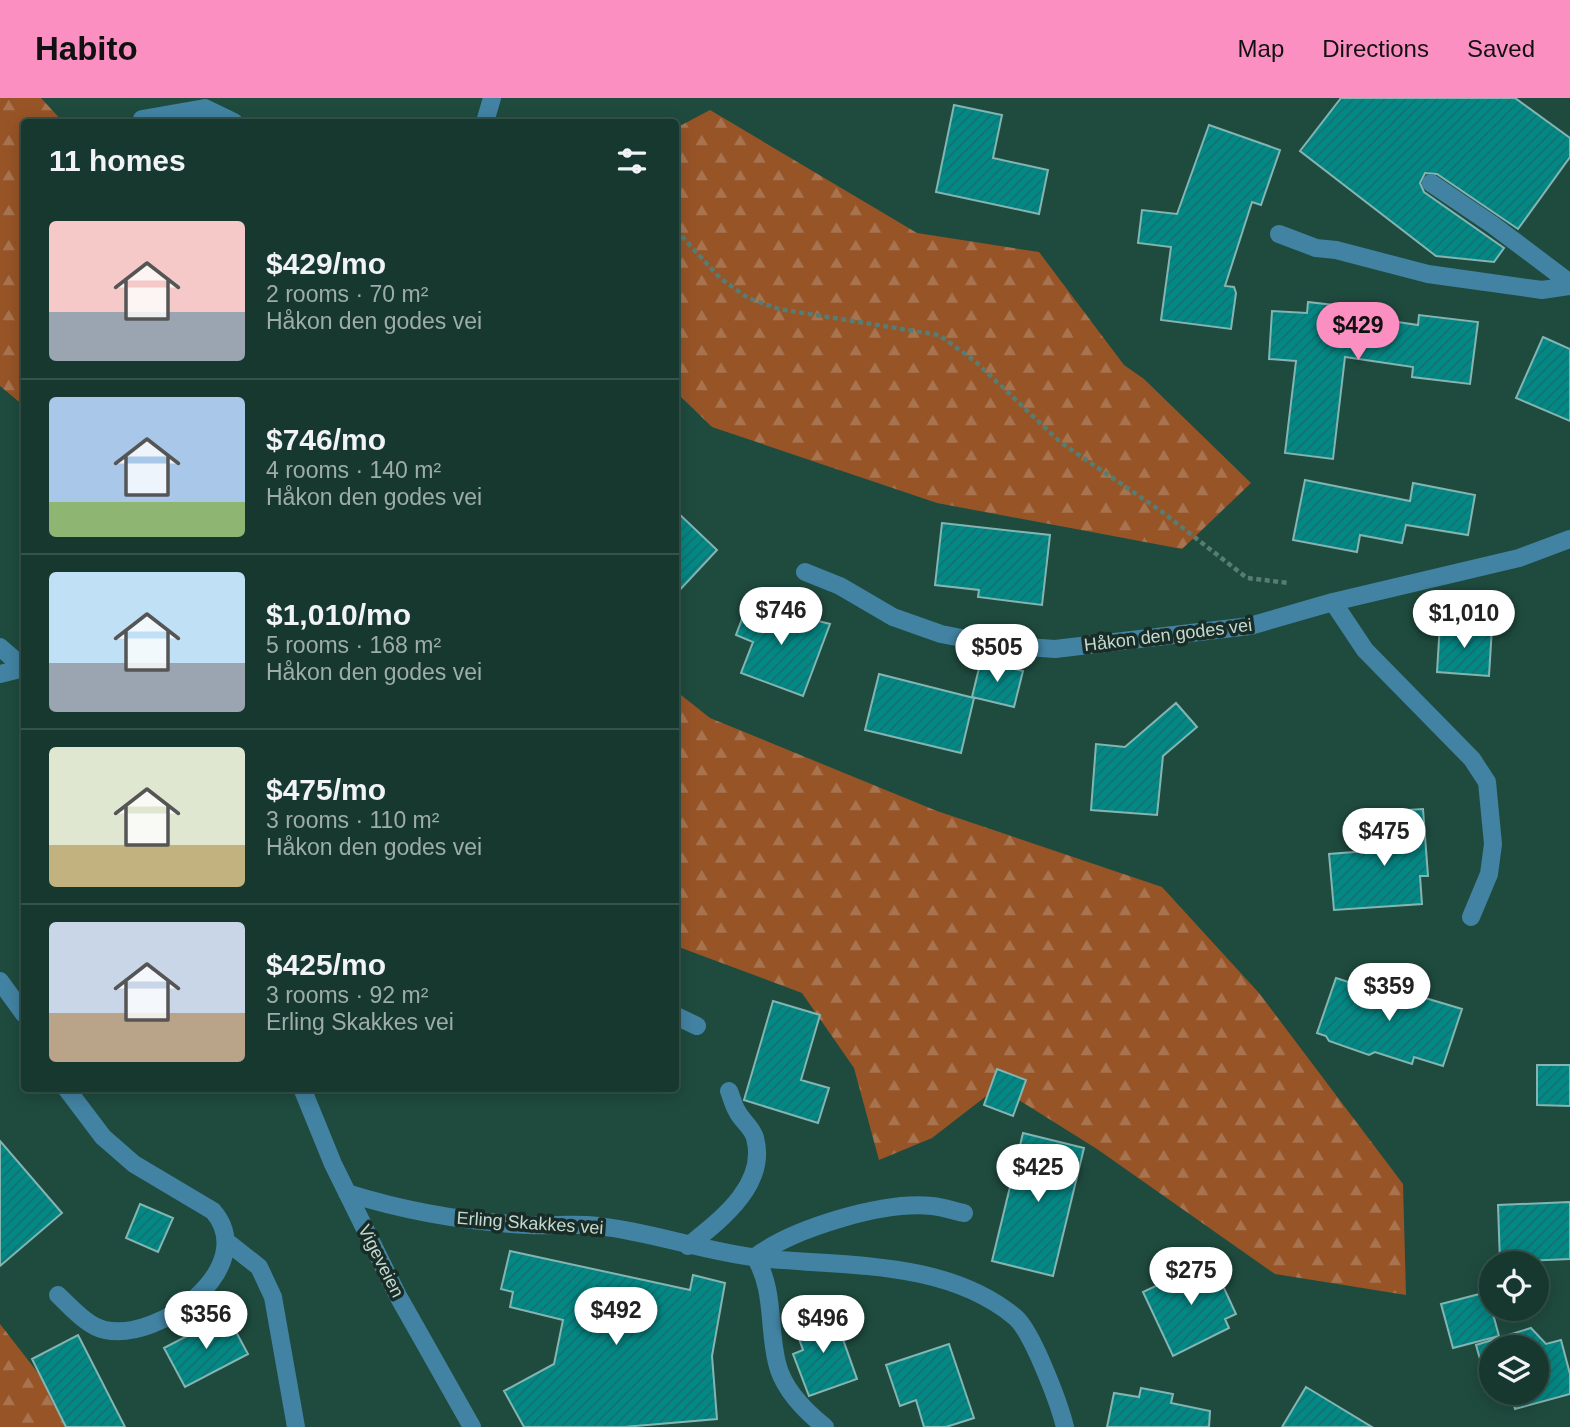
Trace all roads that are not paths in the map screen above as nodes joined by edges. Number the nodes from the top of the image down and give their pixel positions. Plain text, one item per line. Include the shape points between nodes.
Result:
1 (492, 98) edge
2 (203, 103) edge
3 (146, 119) edge
4 (229, 119) edge
5 (486, 119) edge
6 (1431, 183) dead end
7 (1279, 234) dead end
8 (1570, 285) edge
9 (1570, 539) edge
10 (805, 572) dead end
11 (1333, 602) junction
12 (0, 647) edge
13 (21, 665) edge
14 (21, 669) edge
15 (0, 674) edge
16 (1471, 917) dead end
17 (0, 981) edge
18 (21, 1010) edge
19 (679, 1017) edge
20 (697, 1026) dead end
21 (729, 1091) dead end
22 (69, 1092) edge
23 (304, 1092) edge
24 (347, 1192) junction
25 (964, 1213) dead end
26 (226, 1241) junction
27 (688, 1246) junction
28 (755, 1257) junction
29 (58, 1294) dead end
30 (296, 1427) edge
31 (472, 1427) edge
32 (825, 1427) edge
33 (1065, 1427) edge

1 - 5 street
2 - 3 street
2 - 4 street
6 - 8 street
7 - 8 street via 1316,248 1428,274 1542,290
9 - 11 street, Håkon den godes vei via 1519,558
10 - 11 street, Håkon den godes vei via 893,617 941,634 1055,649 1250,626
11 - 16 street via 1365,650 1472,759 1487,782 1493,844 1489,874
12 - 13 street
14 - 15 street
17 - 18 street
19 - 20 street
21 - 27 street via 755,1137 754,1172 742,1196 721,1220
22 - 26 street via 103,1137 134,1164 213,1211 222,1222
23 - 24 street, Vigeveien
24 - 27 street, Erling Skakkes vei via 427,1216 598,1226
24 - 31 street, Vigeveien via 398,1296
25 - 28 street via 931,1206 894,1208 770,1246
26 - 29 street via 219,1272 211,1282 177,1311 137,1329 102,1329
26 - 30 street via 259,1267 273,1297
27 - 28 street, Erling Skakkes vei
28 - 32 street via 772,1309 777,1364 798,1402
28 - 33 street, Erling Skakkes vei via 873,1265 962,1288 1002,1308 1018,1319 1032,1345

